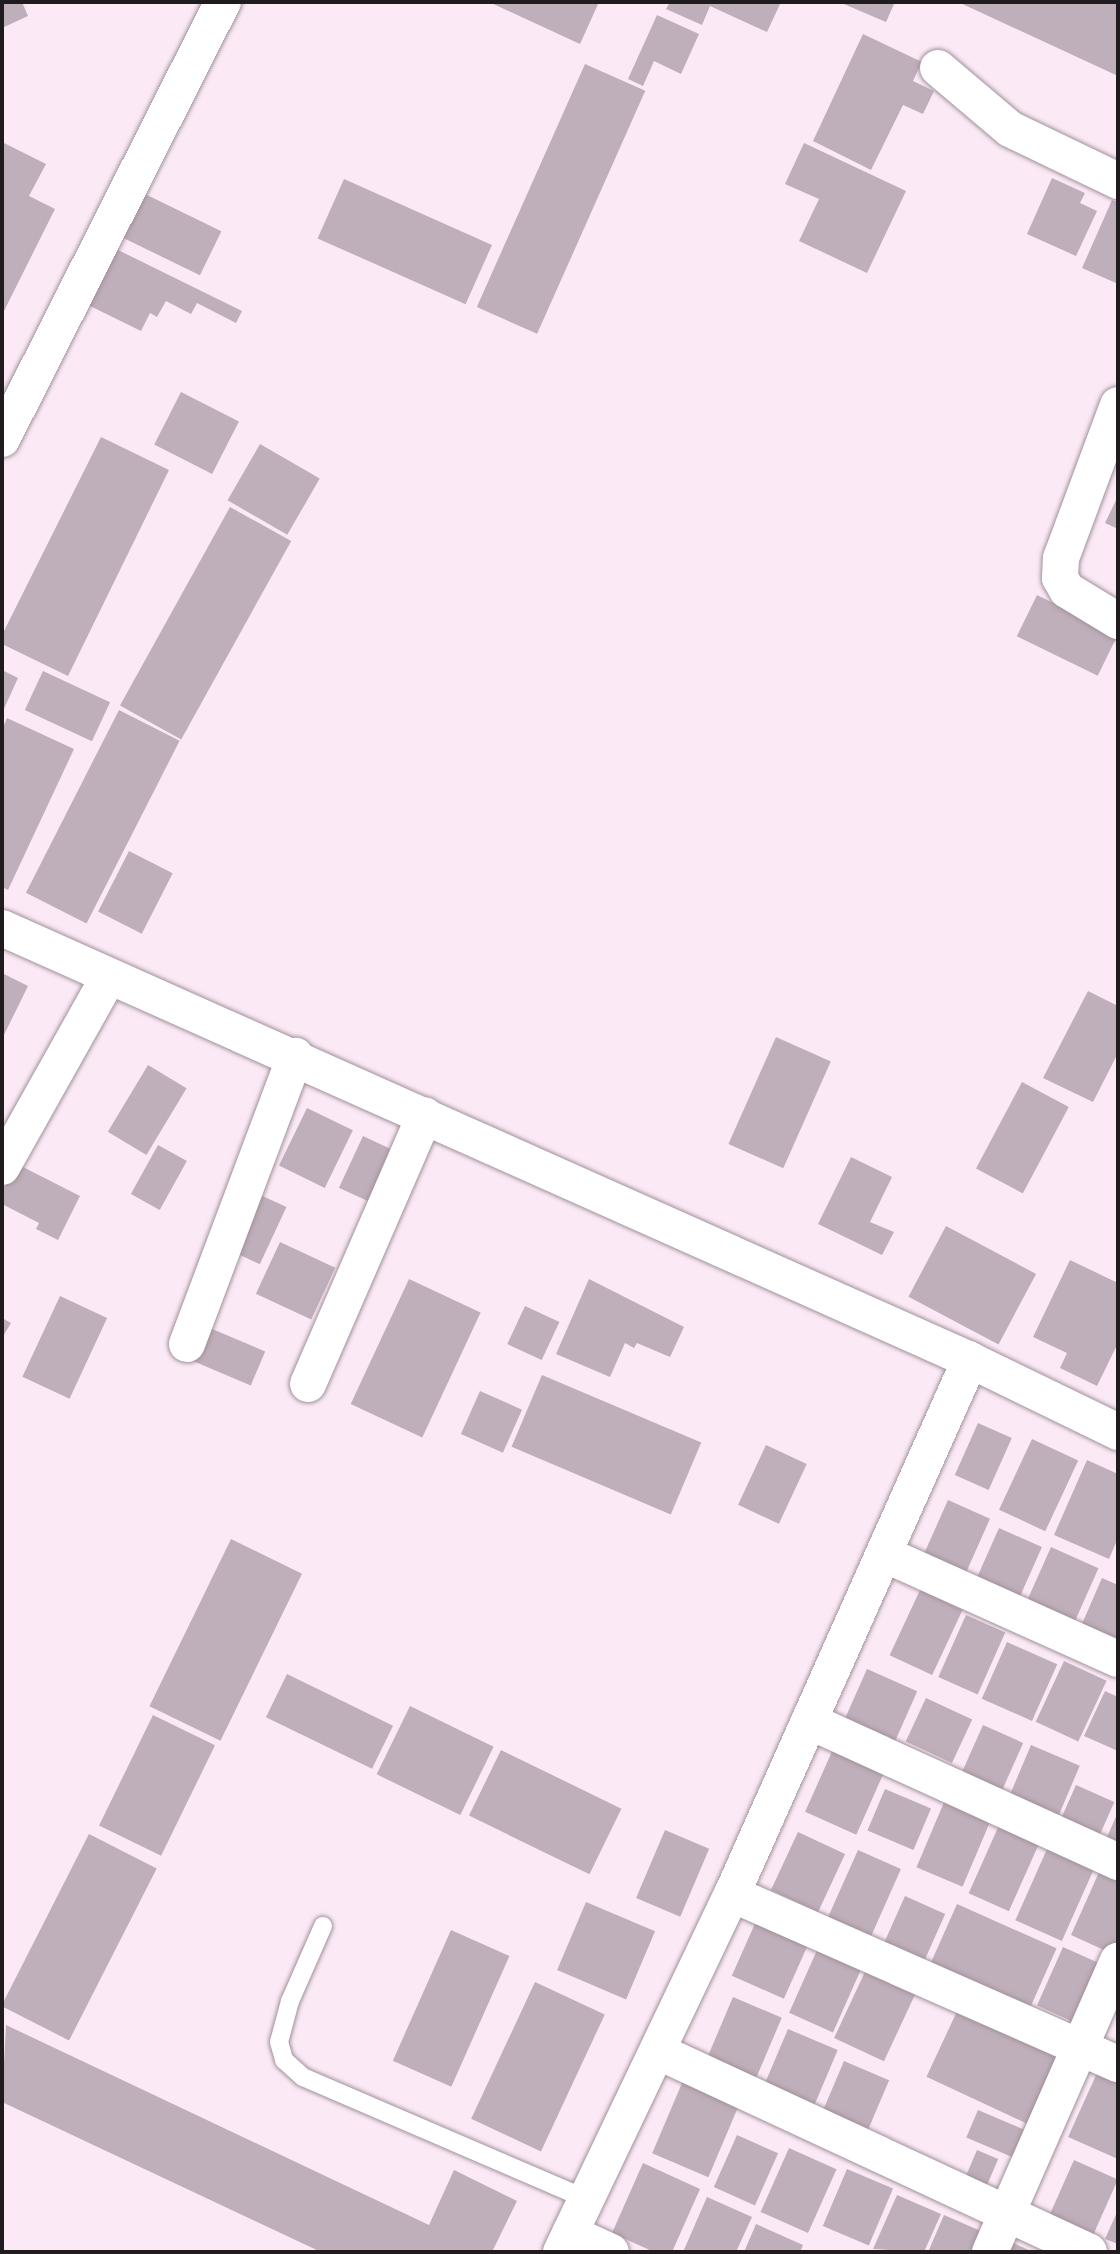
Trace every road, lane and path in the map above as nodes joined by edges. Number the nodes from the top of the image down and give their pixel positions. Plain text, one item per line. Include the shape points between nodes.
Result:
1 (209, 9) edge
2 (938, 68) dead end
3 (1118, 181) edge
4 (1118, 405) edge
5 (2, 439) edge
6 (1118, 621) edge
7 (2, 928) edge
8 (108, 978) junction
9 (295, 1056) junction
10 (425, 1115) junction
11 (2, 1167) edge
12 (187, 1344) dead end
13 (970, 1360) junction
14 (308, 1384) dead end
15 (1116, 1424) edge
16 (884, 1554) junction
17 (1118, 1659) edge
18 (809, 1721) junction
19 (1118, 1862) edge
20 (732, 1894) junction
21 (323, 1926) dead end
22 (1118, 1961) edge
23 (1080, 2047) junction
24 (659, 2052) junction
25 (1118, 2064) edge
26 (586, 2199) junction
27 (1007, 2215) junction
28 (565, 2242) edge
29 (611, 2252) edge
30 (990, 2252) edge
31 (1089, 2252) edge

1 - 5 street
2 - 3 street via 1010,129
4 - 6 street via 1061,558 1060,578 1067,590
7 - 8 street
8 - 9 street
8 - 11 street
9 - 10 street
9 - 12 street
10 - 13 street
10 - 14 street
13 - 15 street
13 - 16 street
16 - 17 street
16 - 18 street
18 - 19 street
18 - 20 street
20 - 23 street
20 - 24 street
21 - 26 lane via 290,2001 279,2042 284,2060 303,2077
22 - 23 street
23 - 25 street
23 - 27 street
24 - 26 street
24 - 27 street
26 - 28 street
27 - 30 street
27 - 31 street
28 - 29 street

